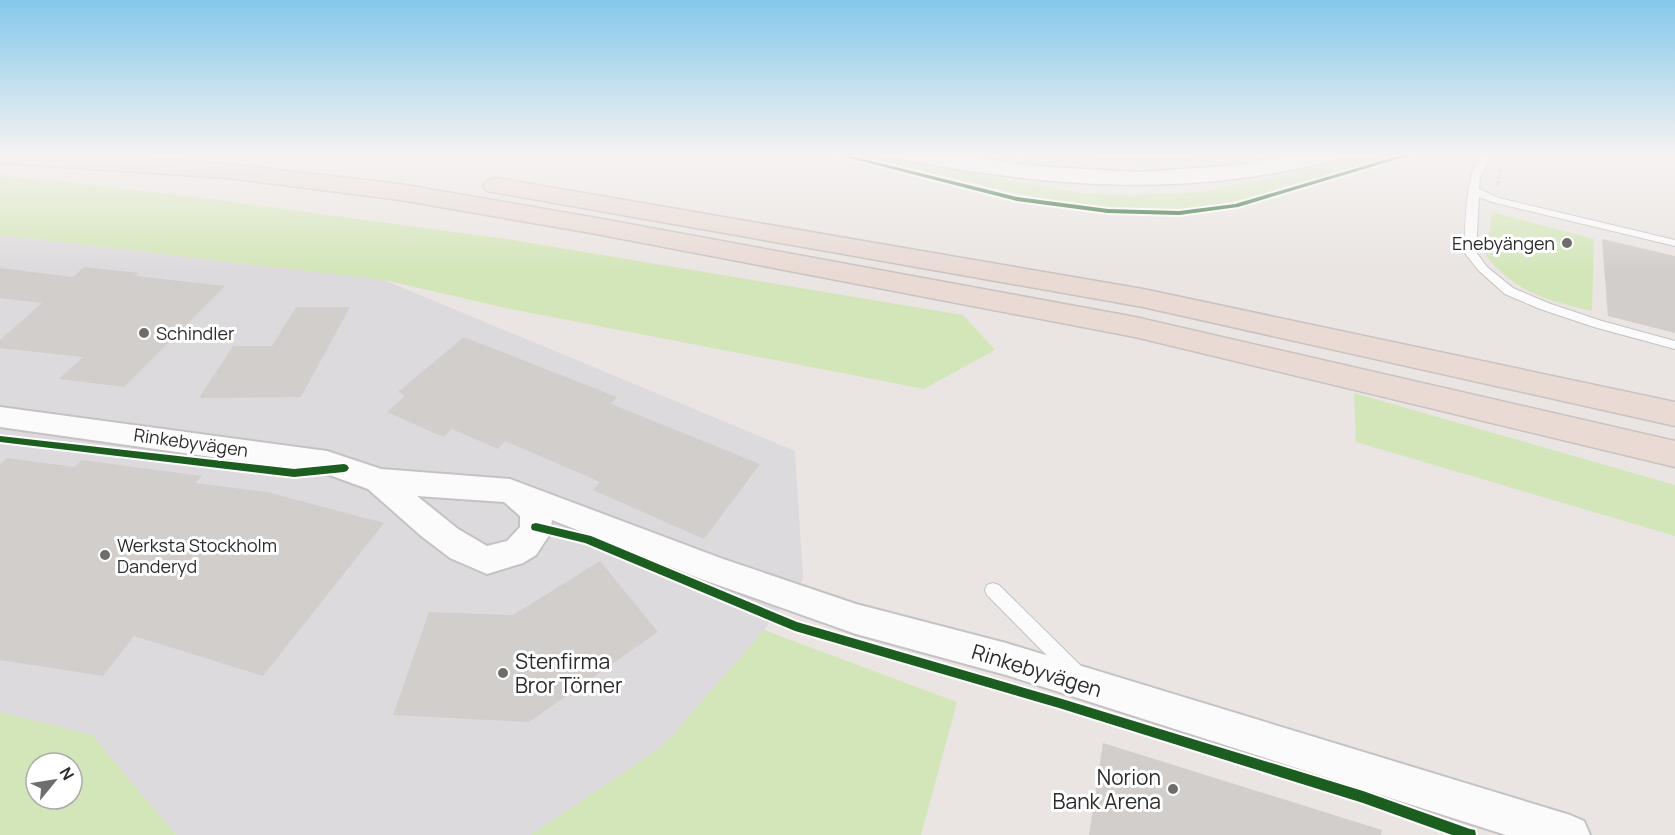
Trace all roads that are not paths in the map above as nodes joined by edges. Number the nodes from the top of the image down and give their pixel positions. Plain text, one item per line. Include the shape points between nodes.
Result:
1 (406, 193) edge
2 (542, 193) edge
3 (1474, 193) edge
4 (1479, 193) edge
5 (1675, 243) edge
6 (1675, 345) edge
7 (1675, 414) edge
8 (0, 417) edge
9 (1675, 454) edge
10 (379, 481) junction
11 (510, 491) junction
12 (993, 590) dead end
13 (1088, 685) junction
14 (1570, 835) edge

1 - 9 highway via 1135,327
2 - 7 highway via 1143,298
3 - 6 lane via 1470,252 1509,291 1598,324
4 - 5 lane
8 - 10 street, Rinkebyvägen via 327,462
10 - 11 street, Rinkebyvägen
10 - 11 street, Rinkebyvägen via 466,552 488,560 524,548 536,527 535,514
11 - 13 street, Rinkebyvägen via 856,619
12 - 13 lane
13 - 14 street, Rinkebyvägen

